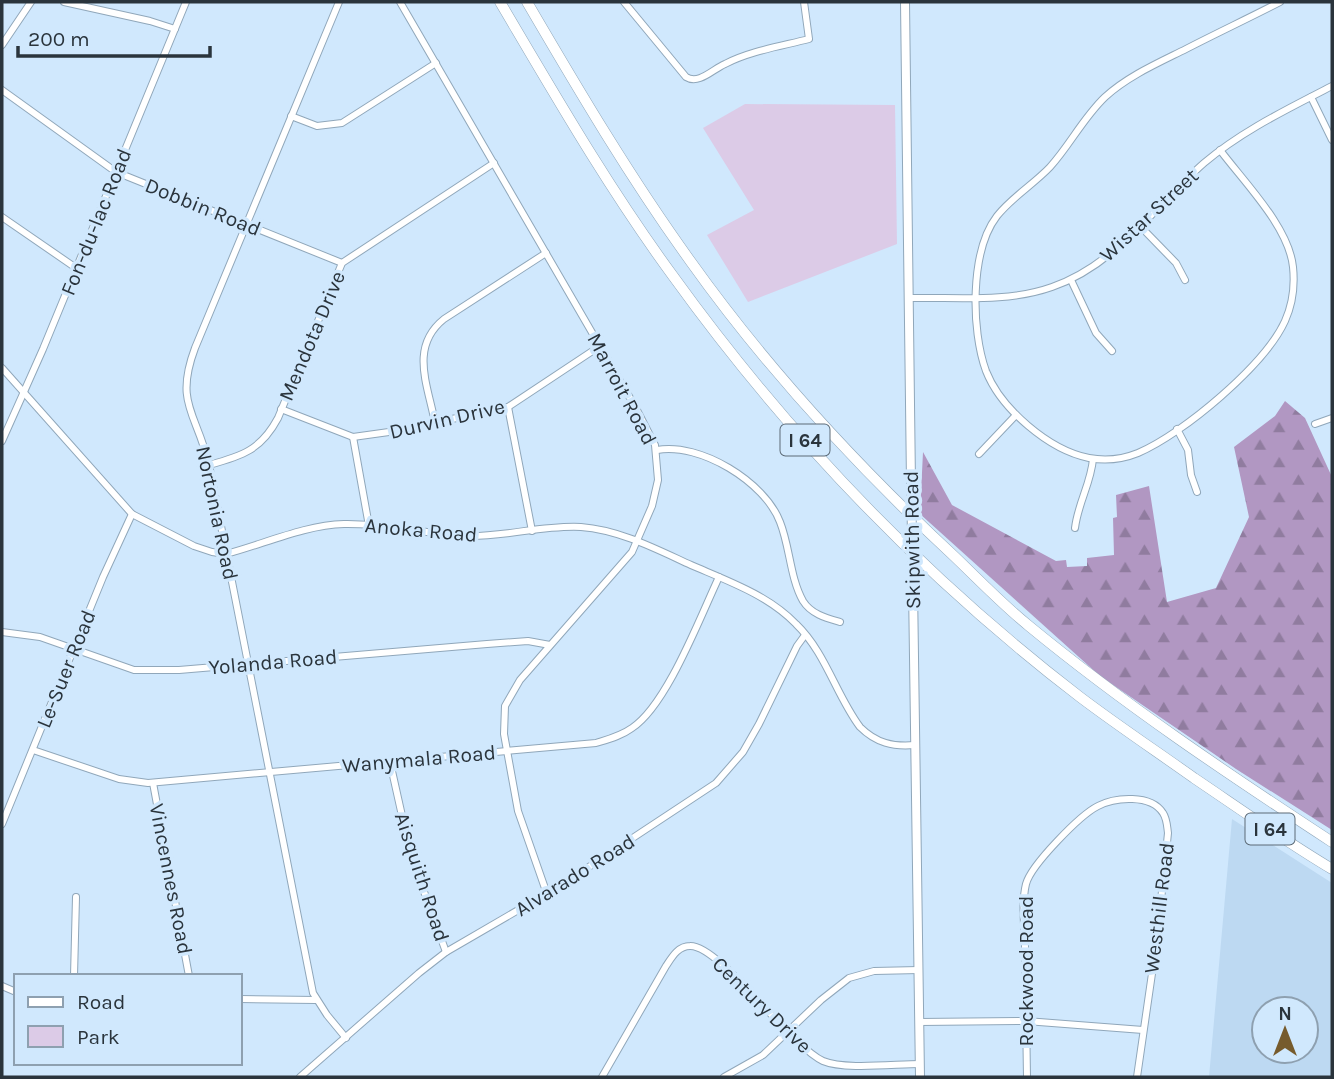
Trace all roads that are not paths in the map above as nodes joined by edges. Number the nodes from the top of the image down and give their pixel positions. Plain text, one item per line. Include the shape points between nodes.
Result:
1 (31, 2) edge
2 (64, 2) edge
3 (186, 2) edge
4 (339, 2) edge
5 (400, 2) edge
6 (500, 2) edge
7 (527, 2) edge
8 (804, 2) edge
9 (905, 2) edge
10 (1280, 2) edge
11 (629, 3) edge
12 (175, 29) junction
13 (2, 45) edge
14 (436, 63) junction
15 (1332, 86) edge
16 (2, 90) edge
17 (1311, 97) junction
18 (291, 116) junction
19 (1332, 140) edge
20 (1220, 150) junction
21 (494, 163) junction
22 (116, 172) junction
23 (2, 217) edge
24 (246, 225) junction
25 (1140, 226) junction
26 (546, 253) junction
27 (342, 263) junction
28 (76, 268) junction
29 (1071, 280) junction
30 (1185, 280) dead end
31 (977, 297) junction
32 (909, 298) junction
33 (600, 346) junction
34 (1112, 351) dead end
35 (2, 368) edge
36 (24, 394) junction
37 (508, 407) junction
38 (281, 409) junction
39 (1016, 415) junction
40 (1332, 418) edge
41 (435, 423) junction
42 (1315, 424) dead end
43 (1177, 429) junction
44 (353, 437) junction
45 (2, 441) edge
46 (657, 450) junction
47 (979, 454) dead end
48 (1093, 458) junction
49 (209, 465) junction
50 (1197, 492) dead end
51 (132, 514) junction
52 (369, 526) junction
53 (1075, 527) dead end
54 (532, 531) junction
55 (636, 541) junction
56 (226, 554) junction
57 (719, 577) junction
58 (839, 622) dead end
59 (2, 632) edge
60 (805, 635) junction
61 (550, 645) junction
62 (74, 649) junction
63 (248, 664) junction
64 (915, 745) junction
65 (33, 750) junction
66 (507, 751) junction
67 (390, 762) junction
68 (269, 772) junction
69 (153, 783) junction
70 (1094, 808) joint
71 (2, 824) edge
72 (1332, 842) edge
73 (1332, 869) edge
74 (547, 894) junction
75 (76, 897) dead end
76 (446, 952) junction
77 (919, 970) junction
78 (74, 974) edge
79 (189, 974) edge
80 (242, 999) edge
81 (317, 1000) junction
82 (1026, 1021) junction
83 (919, 1022) junction
84 (1143, 1030) junction
85 (788, 1031) junction
86 (346, 1038) junction
87 (920, 1064) junction
88 (300, 1077) edge
89 (602, 1077) edge
90 (724, 1077) edge
91 (920, 1077) edge
92 (1027, 1077) edge
93 (1137, 1077) edge

1 - 13 street
2 - 12 street
3 - 12 street, Fon-du-lac Road
4 - 18 street, Nortonia Road
5 - 14 street, Marroit Road
6 - 73 highway, I 64 via 592,158 671,274 757,384 872,511 975,610 1080,697
7 - 72 highway, I 64 via 612,145 690,260 775,370 880,486 1038,633 1152,721
8 - 11 street via 809,38 732,61 696,80 686,77
9 - 32 main road, Skipwith Road
10 - 31 street via 1138,73 1093,109 1051,166 990,225 980,248
12 - 22 street, Fon-du-lac Road
14 - 18 street via 342,122 317,126
14 - 21 street, Marroit Road
15 - 17 street, Wistar Street
16 - 22 street, Dobbin Road
17 - 19 street
17 - 20 street, Wistar Street
18 - 24 street, Nortonia Road
20 - 25 street, Wistar Street
20 - 43 street via 1285,239 1293,265 1292,300 1283,326 1255,361 1216,401
21 - 26 street, Marroit Road
21 - 27 street, Mendota Drive
22 - 24 street, Dobbin Road
22 - 28 street, Fon-du-lac Road
23 - 28 street
24 - 27 street, Dobbin Road
24 - 49 street, Nortonia Road via 186,376 187,403
25 - 29 street, Wistar Street via 1108,256
25 - 30 street via 1176,263
26 - 33 street, Marroit Road
26 - 41 street via 444,319 427,336 423,357
27 - 38 street, Mendota Drive
28 - 36 street, Fon-du-lac Road
29 - 31 street, Wistar Street via 1031,293
29 - 34 street via 1096,333
31 - 32 street, Wistar Street
31 - 39 street via 984,364 994,388
32 - 64 main road, Skipwith Road, bridge
33 - 37 street, Durvin Drive
33 - 46 street, Marroit Road
35 - 36 street
36 - 45 street, Fon-du-lac Road
36 - 51 street
37 - 41 street, Durvin Drive
37 - 54 street
38 - 44 street
38 - 49 street, Mendota Drive via 256,447
39 - 47 street
39 - 48 street via 1063,449
40 - 42 street
41 - 44 street, Durvin Drive
43 - 48 street via 1131,455
43 - 50 street via 1188,450
44 - 52 street
46 - 55 street, Marroit Road via 656,495
46 - 58 street via 708,457 766,498 781,524 803,601 814,613
48 - 53 street
49 - 56 street, Nortonia Road
51 - 56 street via 194,546
51 - 62 street, Le-Suer Road
52 - 54 street, Anoka Road via 457,536
52 - 56 street, Anoka Road via 317,528
54 - 55 street, Anoka Road via 581,527
55 - 57 street, Anoka Road
55 - 61 street, Marroit Road via 632,552
56 - 63 street, Nortonia Road
57 - 60 street, Anoka Road via 777,607
57 - 66 street, Wanymala Road via 664,691 633,728 596,743
59 - 62 street, Yolanda Road via 40,637
60 - 64 street, Anoka Road via 867,734 883,743
60 - 74 street, Alvarado Road via 743,752 725,775 679,810
61 - 63 street, Yolanda Road via 487,643
61 - 66 street, Marroit Road via 506,703
62 - 63 street, Yolanda Road via 144,671
62 - 65 street, Le-Suer Road
63 - 68 street, Nortonia Road
64 - 77 main road, Skipwith Road
65 - 69 street, Wanymala Road via 118,779
65 - 71 street, Le-Suer Road
66 - 67 street, Wanymala Road
66 - 74 street, Marroit Road via 518,811
67 - 68 street, Wanymala Road
67 - 76 street, Aisquith Road via 411,856
68 - 69 street, Wanymala Road
68 - 81 street, Nortonia Road
69 - 79 street, Vincennes Road
70 - 82 street, Rockwood Road via 1036,865 1027,882
70 - 84 street, Westhill Road via 1114,801 1142,800 1160,809 1166,820 1167,851
74 - 76 street, Alvarado Road
75 - 78 street
76 - 86 street, Alvarado Road
77 - 83 main road, Skipwith Road
77 - 85 street via 874,971 849,978
80 - 81 street
81 - 86 street, Nortonia Road
82 - 83 street
82 - 84 street
82 - 92 street, Rockwood Road
83 - 87 main road, Skipwith Road
84 - 93 street, Westhill Road
85 - 87 street, Century Drive via 816,1057 835,1064
85 - 89 street, Century Drive via 723,967 688,946 675,953 666,966
85 - 90 street via 763,1055
86 - 88 street, Alvarado Road
87 - 91 main road, Skipwith Road

